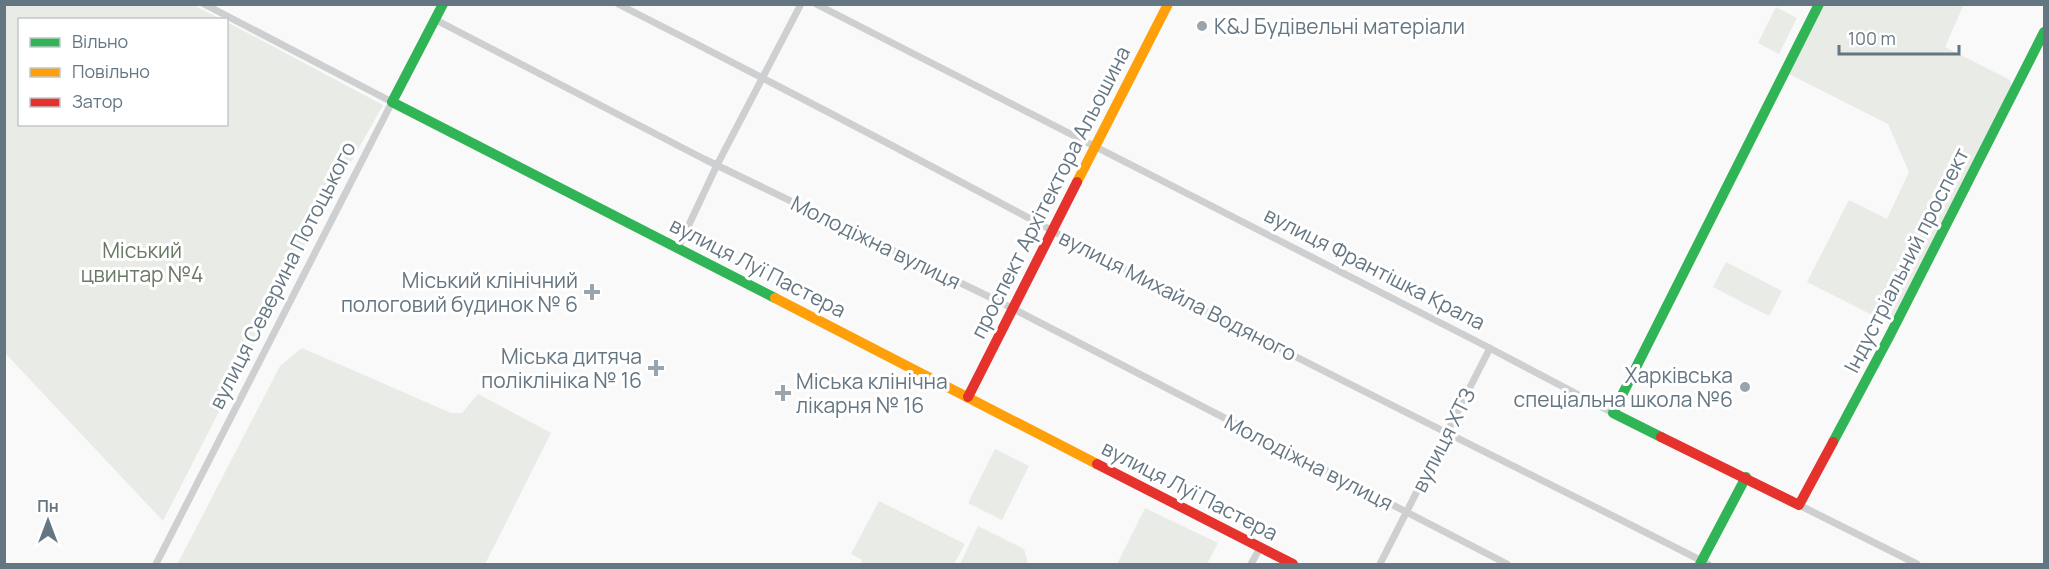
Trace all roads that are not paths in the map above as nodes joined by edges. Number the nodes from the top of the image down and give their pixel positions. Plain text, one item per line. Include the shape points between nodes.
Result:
1 (204, 4) edge
2 (443, 4) edge
3 (618, 4) edge
4 (801, 4) edge
5 (816, 4) edge
6 (1168, 4) edge
7 (1819, 4) edge
8 (436, 20) junction
9 (2044, 32) edge
10 (762, 76) junction
11 (392, 102) junction
12 (1095, 146) junction
13 (717, 165) junction
14 (1053, 230) junction
15 (678, 248) junction
16 (1012, 309) junction
17 (1490, 348) junction
18 (968, 397) junction
19 (1613, 413) junction
20 (1447, 433) junction
21 (1746, 477) junction
22 (1799, 505) junction
23 (1406, 512) junction
24 (1260, 548) junction
25 (1703, 563) edge
26 (156, 564) edge
27 (1251, 564) edge
28 (1293, 564) edge
29 (1380, 564) edge
30 (1507, 564) edge
31 (1917, 564) edge

1 - 11 street, вулиця Луї Пастера
2 - 8 street, вулиця Северина Потоцького
3 - 10 street, вулиця Михайла Водяного
4 - 10 street
5 - 12 street, вулиця Франтішка Крала
6 - 12 street, проспект Архітектора Альошина
7 - 19 street
8 - 11 street, вулиця Северина Потоцького
8 - 13 street, Молодіжна вулиця
9 - 22 street, Індустріальний проспект
10 - 13 street
10 - 14 street, вулиця Михайла Водяного
11 - 15 street, вулиця Луї Пастера
11 - 26 street, вулиця Северина Потоцького
12 - 14 street, проспект Архітектора Альошина
12 - 17 street, вулиця Франтішка Крала
13 - 15 street
13 - 16 street, Молодіжна вулиця
14 - 16 street, проспект Архітектора Альошина
14 - 20 street, вулиця Михайла Водяного
15 - 18 street, вулиця Луї Пастера
16 - 18 street, проспект Архітектора Альошина
16 - 23 street, Молодіжна вулиця
17 - 19 street, вулиця Франтішка Крала
17 - 20 street, вулиця ХТЗ
18 - 24 street, вулиця Луї Пастера
19 - 21 street, вулиця Франтішка Крала
20 - 23 street, вулиця ХТЗ
20 - 25 street, вулиця Михайла Водяного
21 - 22 street, вулиця Франтішка Крала
21 - 25 street
22 - 31 street, вулиця Франтішка Крала
23 - 29 street, вулиця ХТЗ
23 - 30 street, Молодіжна вулиця
24 - 27 street
24 - 28 street, вулиця Луї Пастера

